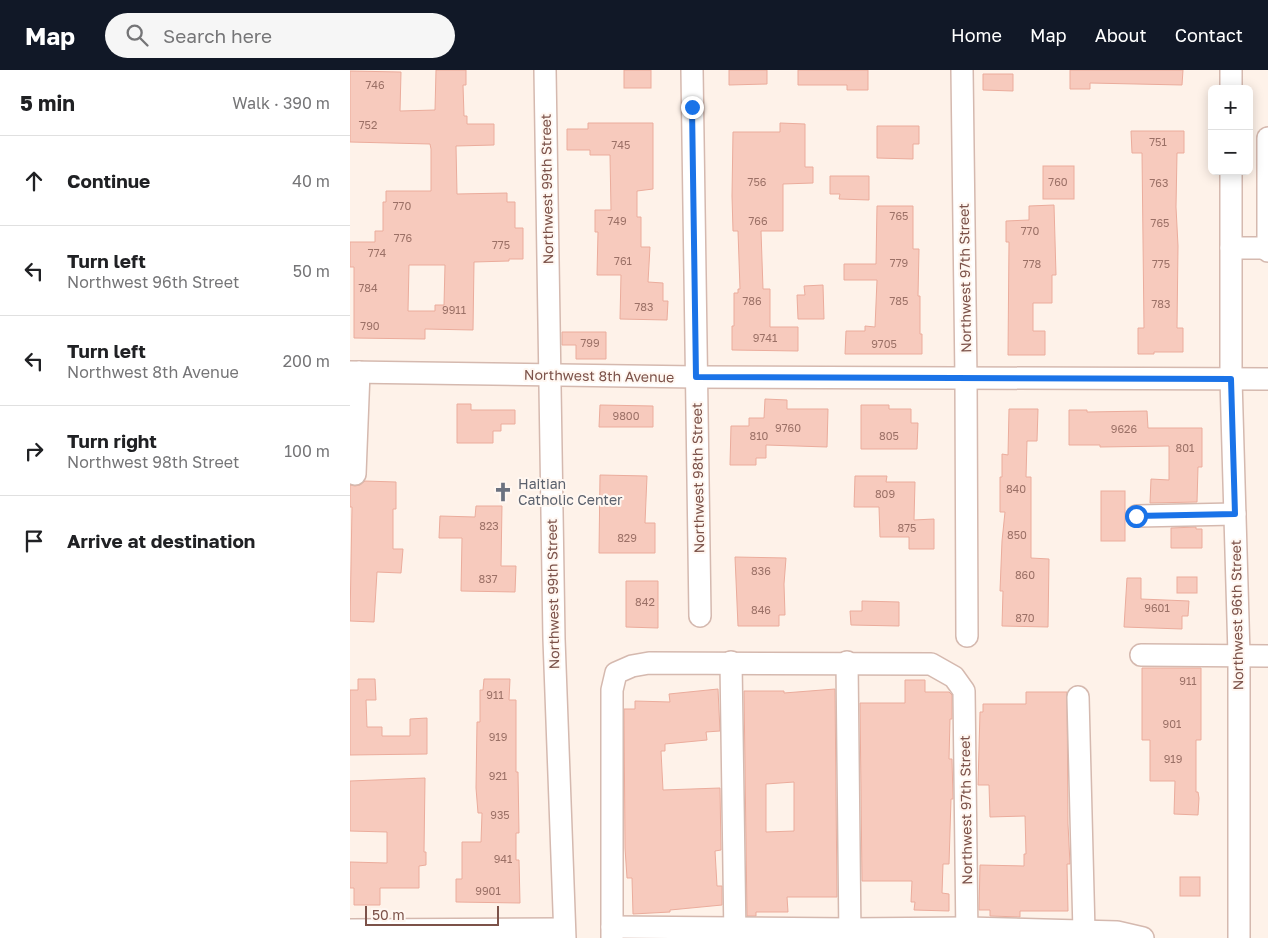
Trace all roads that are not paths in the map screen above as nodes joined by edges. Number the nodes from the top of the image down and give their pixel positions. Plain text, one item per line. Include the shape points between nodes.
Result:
1 (545, 70) edge
2 (692, 70) edge
3 (962, 70) edge
4 (1232, 70) edge
5 (1231, 85) edge
6 (1268, 138) edge
7 (1231, 175) edge
8 (1268, 181) edge
9 (1231, 248) junction
10 (1268, 249) edge
11 (354, 372) edge
12 (549, 376) junction
13 (696, 377) junction
14 (966, 379) junction
15 (1231, 379) junction
16 (1268, 379) edge
17 (355, 474) dead end
18 (1235, 514) junction
19 (1136, 516) dead end
20 (700, 616) dead end
21 (966, 636) dead end
22 (1141, 655) dead end
23 (1239, 655) junction
24 (1268, 656) edge
25 (731, 662) junction
26 (847, 662) junction
27 (1078, 697) dead end
28 (350, 930) edge
29 (612, 932) edge
30 (735, 932) edge
31 (1084, 932) junction
32 (564, 933) edge
33 (967, 933) edge
34 (850, 934) edge
35 (1038, 934) edge
36 (1143, 938) edge
37 (1239, 938) edge

1 - 12 street, Northwest 99th Street
2 - 13 street, Northwest 98th Street
3 - 14 street, Northwest 97th Street
4 - 5 street
6 - 8 street
7 - 9 street, Northwest 96th Street
8 - 10 street
9 - 10 street
9 - 15 street, Northwest 96th Street
11 - 12 street, Northwest 8th Avenue
11 - 17 street
12 - 13 street, Northwest 8th Avenue
12 - 32 street, Northwest 99th Street
13 - 14 street, Northwest 8th Avenue
13 - 20 street, Northwest 98th Street
14 - 15 street, Northwest 8th Avenue
14 - 21 street, Northwest 97th Street
15 - 16 street, Northwest 8th Avenue
15 - 18 street, Northwest 96th Street
18 - 19 street
18 - 23 street, Northwest 96th Street
22 - 23 street
23 - 24 street
23 - 37 street, Northwest 96th Street
25 - 26 street
25 - 29 street via 649,662 616,673 612,690
25 - 30 street
26 - 33 street, Northwest 97th Street via 931,664 954,677 964,691
26 - 34 street
27 - 31 street
28 - 32 street
29 - 30 street
30 - 34 street
31 - 35 street
31 - 36 street via 1117,932
33 - 34 street
33 - 35 street

